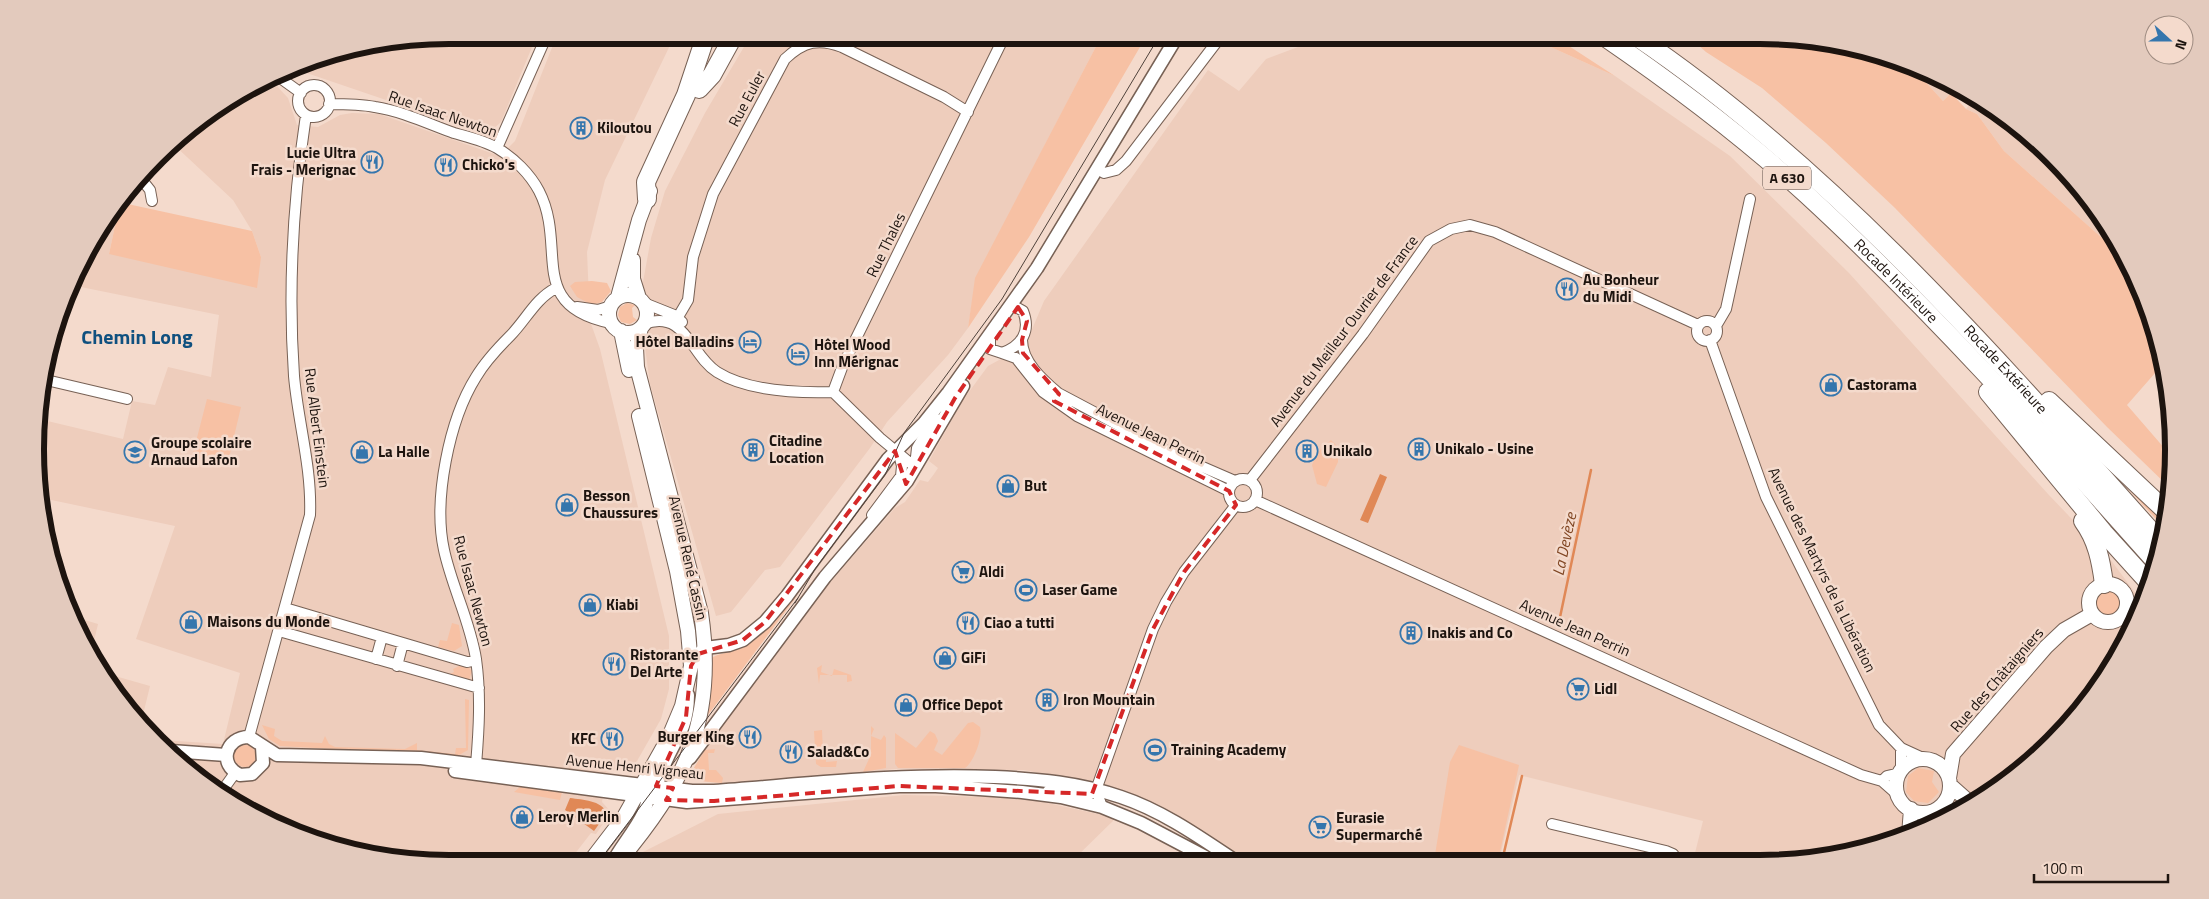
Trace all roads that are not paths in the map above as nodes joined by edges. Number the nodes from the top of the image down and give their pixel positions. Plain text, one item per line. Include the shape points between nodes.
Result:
1 (543, 44) edge
2 (703, 44) edge
3 (722, 44) edge
4 (729, 44) edge
5 (802, 44) edge
6 (832, 44) edge
7 (1000, 44) edge
8 (1173, 44) edge
9 (1215, 44) edge
10 (1615, 44) edge
11 (1648, 44) edge
12 (283, 80) edge
13 (699, 89) junction
14 (301, 93) junction
15 (330, 104) junction
16 (968, 112) junction
17 (306, 115) junction
18 (497, 148) junction
19 (1098, 169) junction
20 (144, 182) edge
21 (647, 199) junction
22 (1750, 199) dead end
23 (152, 201) dead end
24 (636, 230) junction
25 (556, 288) junction
26 (642, 300) junction
27 (567, 302) junction
28 (614, 302) junction
29 (1012, 308) junction
30 (1952, 312) junction
31 (678, 318) junction
32 (643, 326) junction
33 (1698, 326) junction
34 (1716, 326) junction
35 (616, 327) junction
36 (990, 334) junction
37 (1022, 340) junction
38 (1710, 340) junction
39 (1955, 340) junction
40 (996, 351) junction
41 (699, 353) junction
42 (50, 381) edge
43 (833, 392) junction
44 (948, 393) junction
45 (127, 399) dead end
46 (1060, 399) junction
47 (2024, 436) junction
48 (897, 452) junction
49 (915, 467) junction
50 (1250, 480) junction
51 (1236, 481) junction
52 (1230, 491) junction
53 (1256, 500) junction
54 (1236, 505) junction
55 (2161, 507) edge
56 (2156, 535) edge
57 (848, 551) junction
58 (2150, 557) edge
59 (2145, 578) edge
60 (2104, 584) junction
61 (285, 608) junction
62 (2092, 614) junction
63 (280, 631) junction
64 (382, 637) junction
65 (403, 643) junction
66 (706, 648) junction
67 (376, 659) junction
68 (476, 660) junction
69 (397, 666) junction
70 (691, 666) junction
71 (479, 688) junction
72 (249, 737) junction
73 (262, 747) junction
74 (1901, 748) junction
75 (179, 752) edge
76 (1953, 754) junction
77 (226, 756) junction
78 (1928, 759) junction
79 (476, 765) junction
80 (261, 768) junction
81 (683, 770) junction
82 (1901, 771) junction
83 (235, 773) junction
84 (1882, 781) junction
85 (1949, 781) junction
86 (225, 788) edge
87 (1096, 790) junction
88 (646, 791) junction
89 (1022, 792) junction
90 (669, 794) junction
91 (1899, 796) junction
92 (1966, 799) edge
93 (1941, 806) junction
94 (1102, 808) junction
95 (1948, 808) edge
96 (1912, 809) junction
97 (1552, 824) dead end
98 (1910, 826) edge
99 (595, 855) edge
100 (616, 855) edge
101 (624, 855) edge
102 (1202, 855) edge
103 (1226, 855) edge
104 (1671, 855) edge

1 - 18 street
2 - 21 highway via 686,95 646,182
3 - 13 main road
4 - 13 highway via 712,75
5 - 31 street, Rue Euler via 785,59 713,194 693,254 688,300
6 - 16 street, Rue Euler via 944,97
7 - 16 street, Rue Thales
8 - 19 street
9 - 19 street via 1126,162 1116,170 1104,173
10 - 39 highway, Rocade Intérieure / A 630 via 1656,73 1805,193
11 - 30 highway, Rocade Extérieure / A 630 via 1815,178
12 - 14 street
13 - 21 main road
14 - 15 street via 309,86 319,86 327,93
14 - 17 street via 299,107
15 - 17 street via 326,112 318,116
15 - 18 street, Rue Isaac Newton via 383,108
16 - 43 street, Rue Thales via 843,365
17 - 61 street, Rue Albert Einstein via 290,291 295,381 310,509 307,532
18 - 25 street, Rue Isaac Newton via 524,170 540,192 551,224
19 - 29 street
20 - 23 street via 150,190
21 - 24 main road
22 - 34 street via 1726,309
24 - 26 main road via 633,273
24 - 28 main road
25 - 27 street
25 - 68 street, Rue Isaac Newton via 538,299 476,377 456,422 448,452 441,514 442,538
26 - 28 main road via 628,294
26 - 31 street
26 - 32 main road via 647,313
27 - 28 street via 593,310
27 - 35 street via 581,314
28 - 35 main road
29 - 36 street
29 - 37 street, Avenue Jean Perrin via 1023,311 1027,322
29 - 40 street
30 - 55 highway via 1977,326 2055,407
30 - 56 highway, Rocade Extérieure / A 630
31 - 41 street via 690,330
32 - 35 main road via 632,332
32 - 41 street via 663,320 675,325
32 - 66 main road, Avenue René Cassin via 636,348 637,367 696,593
33 - 34 street via 1707,321
33 - 38 street via 1700,338
33 - 50 street, Avenue du Meilleur Ouvrier de France via 1495,232 1470,226 1450,229 1429,241 1363,334
34 - 38 street via 1716,333
35 - 70 main road, Avenue René Cassin via 677,571
36 - 40 street via 988,341
36 - 44 street
37 - 40 street via 1016,346
37 - 46 street, Avenue Jean Perrin via 1027,359
38 - 74 street, Avenue des Martyrs de la Libération via 1766,497 1879,725
39 - 47 highway via 1961,362
39 - 58 highway, Rocade Intérieure / A 630
40 - 46 street, Avenue Jean Perrin via 1016,358 1032,380
40 - 49 street via 955,398
41 - 43 street via 711,367 734,380 786,392
42 - 45 street
43 - 48 street
44 - 48 street
44 - 49 street via 917,448
46 - 51 street, Avenue Jean Perrin
46 - 52 street, Avenue Jean Perrin via 1171,463
47 - 59 highway
47 - 60 highway via 2091,532
48 - 49 street
48 - 57 street via 902,466 900,476
48 - 66 street via 765,622 743,640
49 - 57 street
50 - 51 street
50 - 53 street via 1256,487
51 - 52 street
52 - 54 street via 1230,499
53 - 54 street via 1244,507
53 - 84 street, Avenue Jean Perrin via 1861,775
54 - 87 street via 1184,572 1152,630
57 - 81 street via 730,702
60 - 62 main road via 2090,596
60 - 62 main road via 2117,586 2126,594 2125,613 2109,623
61 - 63 street, Rue Albert Einstein
61 - 64 street
62 - 76 main road, Rue des Châtaigniers via 2056,636
63 - 67 street
63 - 72 street, Rue Albert Einstein
64 - 65 street
64 - 67 street
65 - 68 street via 467,662
65 - 69 street
66 - 70 street
66 - 81 main road, Avenue René Cassin via 701,712
67 - 69 street
68 - 71 street, Rue Isaac Newton
69 - 71 street
70 - 88 main road, Avenue René Cassin via 675,725
71 - 79 street, Rue Isaac Newton
72 - 73 street, Avenue Henri Vigneau
72 - 77 street via 231,743
73 - 79 street, Avenue Henri Vigneau via 277,755 420,758
73 - 80 street via 264,758
74 - 78 street, Avenue des Martyrs de la Libération
74 - 82 street
75 - 77 street
76 - 78 main road, Rue des Châtaigniers
76 - 85 main road, Rue des Châtaigniers
77 - 83 street
78 - 82 main road via 1909,763
78 - 85 main road via 1942,767
79 - 88 street, Avenue Henri Vigneau
80 - 83 street, Avenue Henri Vigneau via 252,774
80 - 88 street, Avenue Henri Vigneau via 274,762 419,766
81 - 90 main road, Avenue René Cassin
82 - 84 street
82 - 91 main road via 1897,782
83 - 86 street
84 - 91 street, Avenue Jean Perrin
85 - 92 main road
85 - 93 main road via 1947,798
87 - 89 street, Avenue Henri Vigneau via 1087,796 1063,790
87 - 90 street, Avenue Henri Vigneau via 1024,779 938,775
87 - 94 street
87 - 103 street, Avenue Henri Vigneau via 1149,809
88 - 90 street
88 - 99 main road, Avenue René Cassin
88 - 100 street via 643,815
89 - 90 street, Avenue Henri Vigneau via 898,786 714,801
89 - 94 street, Avenue Henri Vigneau
90 - 101 main road, Avenue René Cassin
91 - 96 main road
93 - 95 main road
93 - 96 main road via 1927,812
94 - 102 street, Avenue Henri Vigneau via 1141,823
96 - 98 main road
97 - 104 street via 1666,851

